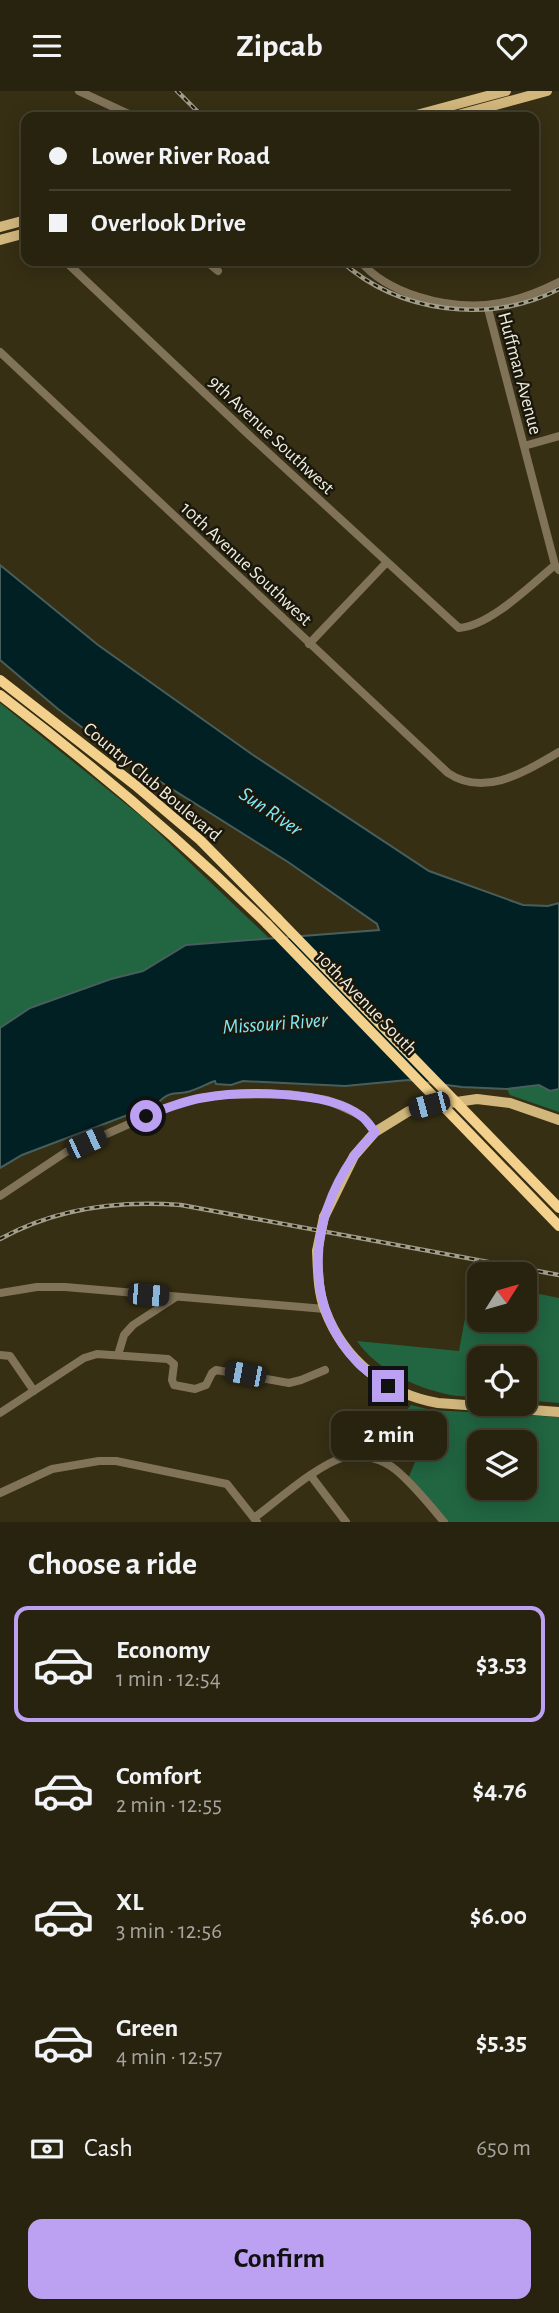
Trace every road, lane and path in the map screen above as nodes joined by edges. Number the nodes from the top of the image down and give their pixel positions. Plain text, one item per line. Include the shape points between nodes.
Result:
1 (79, 91) edge
2 (506, 91) edge
3 (547, 91) edge
4 (124, 112) edge
5 (428, 112) edge
6 (470, 112) edge
7 (21, 222) edge
8 (0, 227) edge
9 (21, 234) edge
10 (0, 240) edge
11 (70, 266) edge
12 (212, 266) edge
13 (365, 266) edge
14 (218, 271) dead end
15 (559, 282) edge
16 (487, 305) junction
17 (0, 352) edge
18 (559, 436) edge
19 (524, 446) junction
20 (387, 562) junction
21 (557, 568) edge
22 (309, 644) junction
23 (0, 680) edge
24 (0, 695) edge
25 (559, 752) edge
26 (272, 921) junction
27 (559, 1120) edge
28 (375, 1132) junction
29 (0, 1196) edge
30 (559, 1207) edge
31 (559, 1226) edge
32 (0, 1293) edge
33 (176, 1297) junction
34 (325, 1310) junction
35 (0, 1355) edge
36 (118, 1355) junction
37 (325, 1370) dead end
38 (34, 1391) junction
39 (559, 1412) edge
40 (0, 1413) edge
41 (360, 1440) dead end
42 (359, 1457) junction
43 (312, 1476) junction
44 (0, 1493) edge
45 (256, 1520) edge
46 (346, 1522) edge
47 (444, 1522) edge

1 - 4 street
2 - 5 main road
3 - 6 main road
7 - 8 main road
9 - 10 main road
11 - 20 street, 9th Avenue Southwest
12 - 14 street
13 - 16 street via 416,295
15 - 16 street
16 - 19 street, Huffman Avenue
17 - 22 street, 10th Avenue Southwest
18 - 19 street
19 - 21 street, Huffman Avenue
20 - 21 street, 9th Avenue Southwest via 459,628 471,627
20 - 22 street
22 - 25 street, 10th Avenue Southwest via 458,779 499,782
23 - 26 highway, Country Club Boulevard via 191,832
24 - 26 highway, Country Club Boulevard via 114,784
26 - 30 highway, 10th Avenue South, bridge
26 - 31 highway, 10th Avenue South, bridge
27 - 28 main road via 510,1103 477,1099 410,1111
28 - 29 street via 362,1116 327,1100 289,1094 200,1098 165,1108 66,1152
28 - 34 main road, bridge via 354,1156 324,1217 317,1251
32 - 33 street via 65,1287
33 - 34 street
33 - 36 street via 132,1325
34 - 39 main road via 359,1364 404,1394 438,1403
35 - 38 street via 10,1356
36 - 37 street via 172,1360 174,1385 195,1389 206,1385 216,1370 289,1383
36 - 38 street via 84,1358
38 - 40 street
41 - 42 street
42 - 43 street via 336,1460
42 - 47 street via 380,1461 401,1474
43 - 45 street
43 - 46 street
44 - 45 street via 59,1467 116,1461 227,1484

